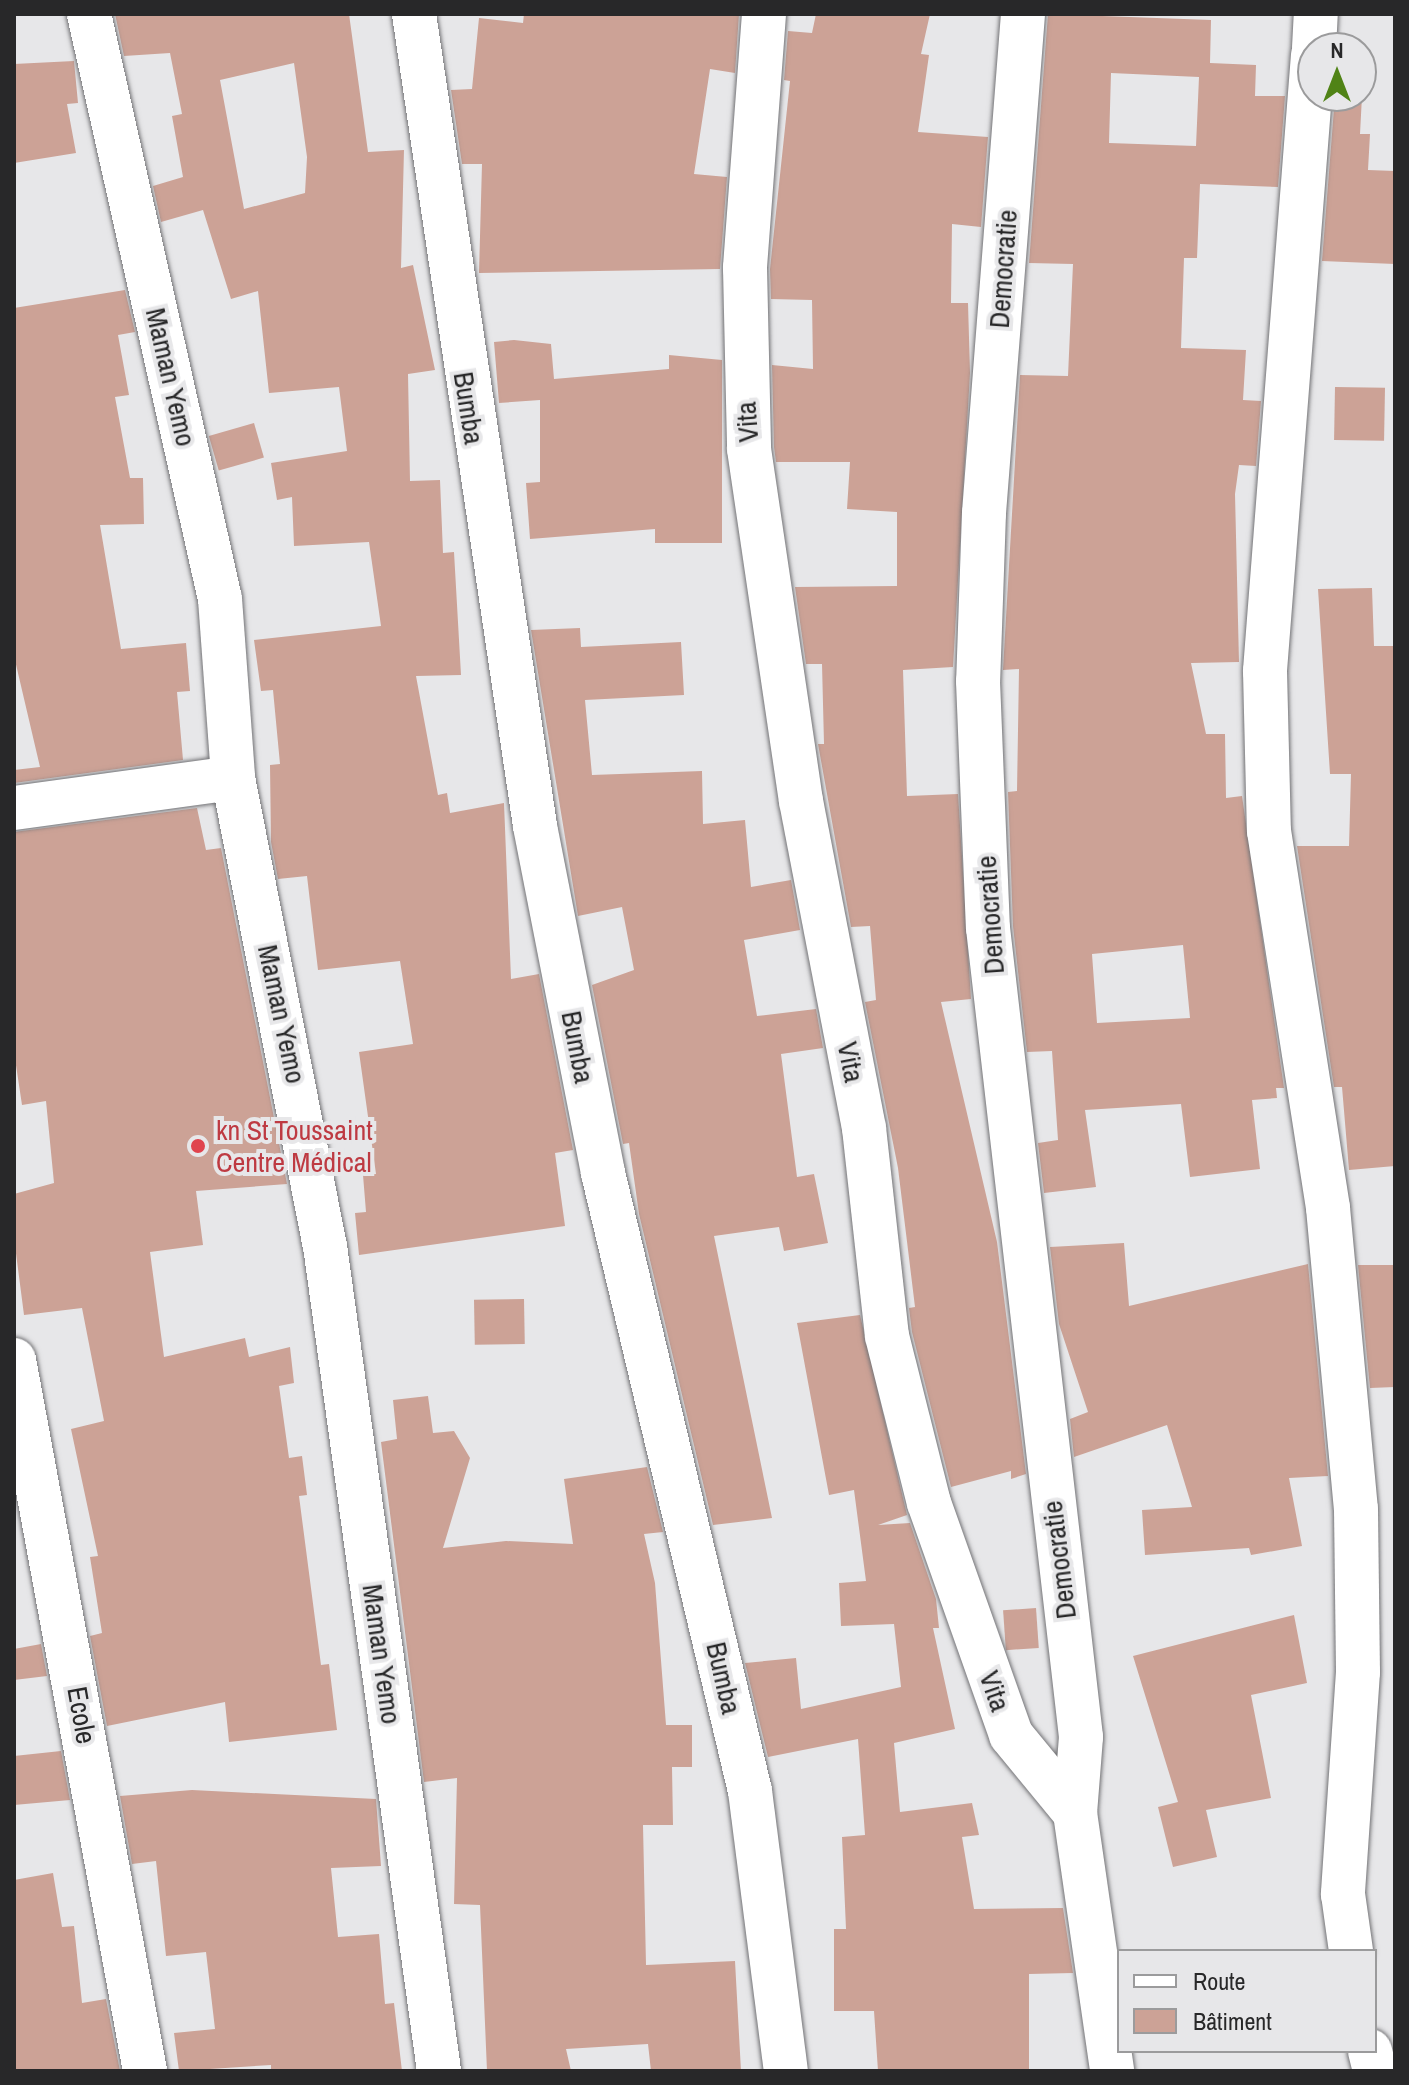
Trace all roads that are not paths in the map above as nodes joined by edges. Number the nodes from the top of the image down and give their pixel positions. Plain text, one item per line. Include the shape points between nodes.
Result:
1 (89, 14) edge
2 (414, 14) edge
3 (764, 14) edge
4 (1023, 14) edge
5 (1309, 112) edge
6 (233, 778) junction
7 (14, 808) edge
8 (14, 1360) edge
9 (1075, 1813) junction
10 (1351, 1949) edge
11 (145, 2071) edge
12 (439, 2071) edge
13 (786, 2071) edge
14 (1112, 2071) edge

1 - 6 street, Maman Yemo via 220,599
2 - 13 street, Bumba via 535,826 603,1173 750,1791
3 - 9 street, Vita via 745,268 749,449 801,801 864,1128 887,1336 929,1503 1011,1735
4 - 9 street, Democratie via 984,513 978,681 988,928 1081,1737
5 - 10 street via 1265,685 1269,831 1328,1208 1356,1509 1358,1672 1343,1894
6 - 7 street
6 - 12 street, Maman Yemo via 325,1246
8 - 11 street, Ecole
9 - 14 street

